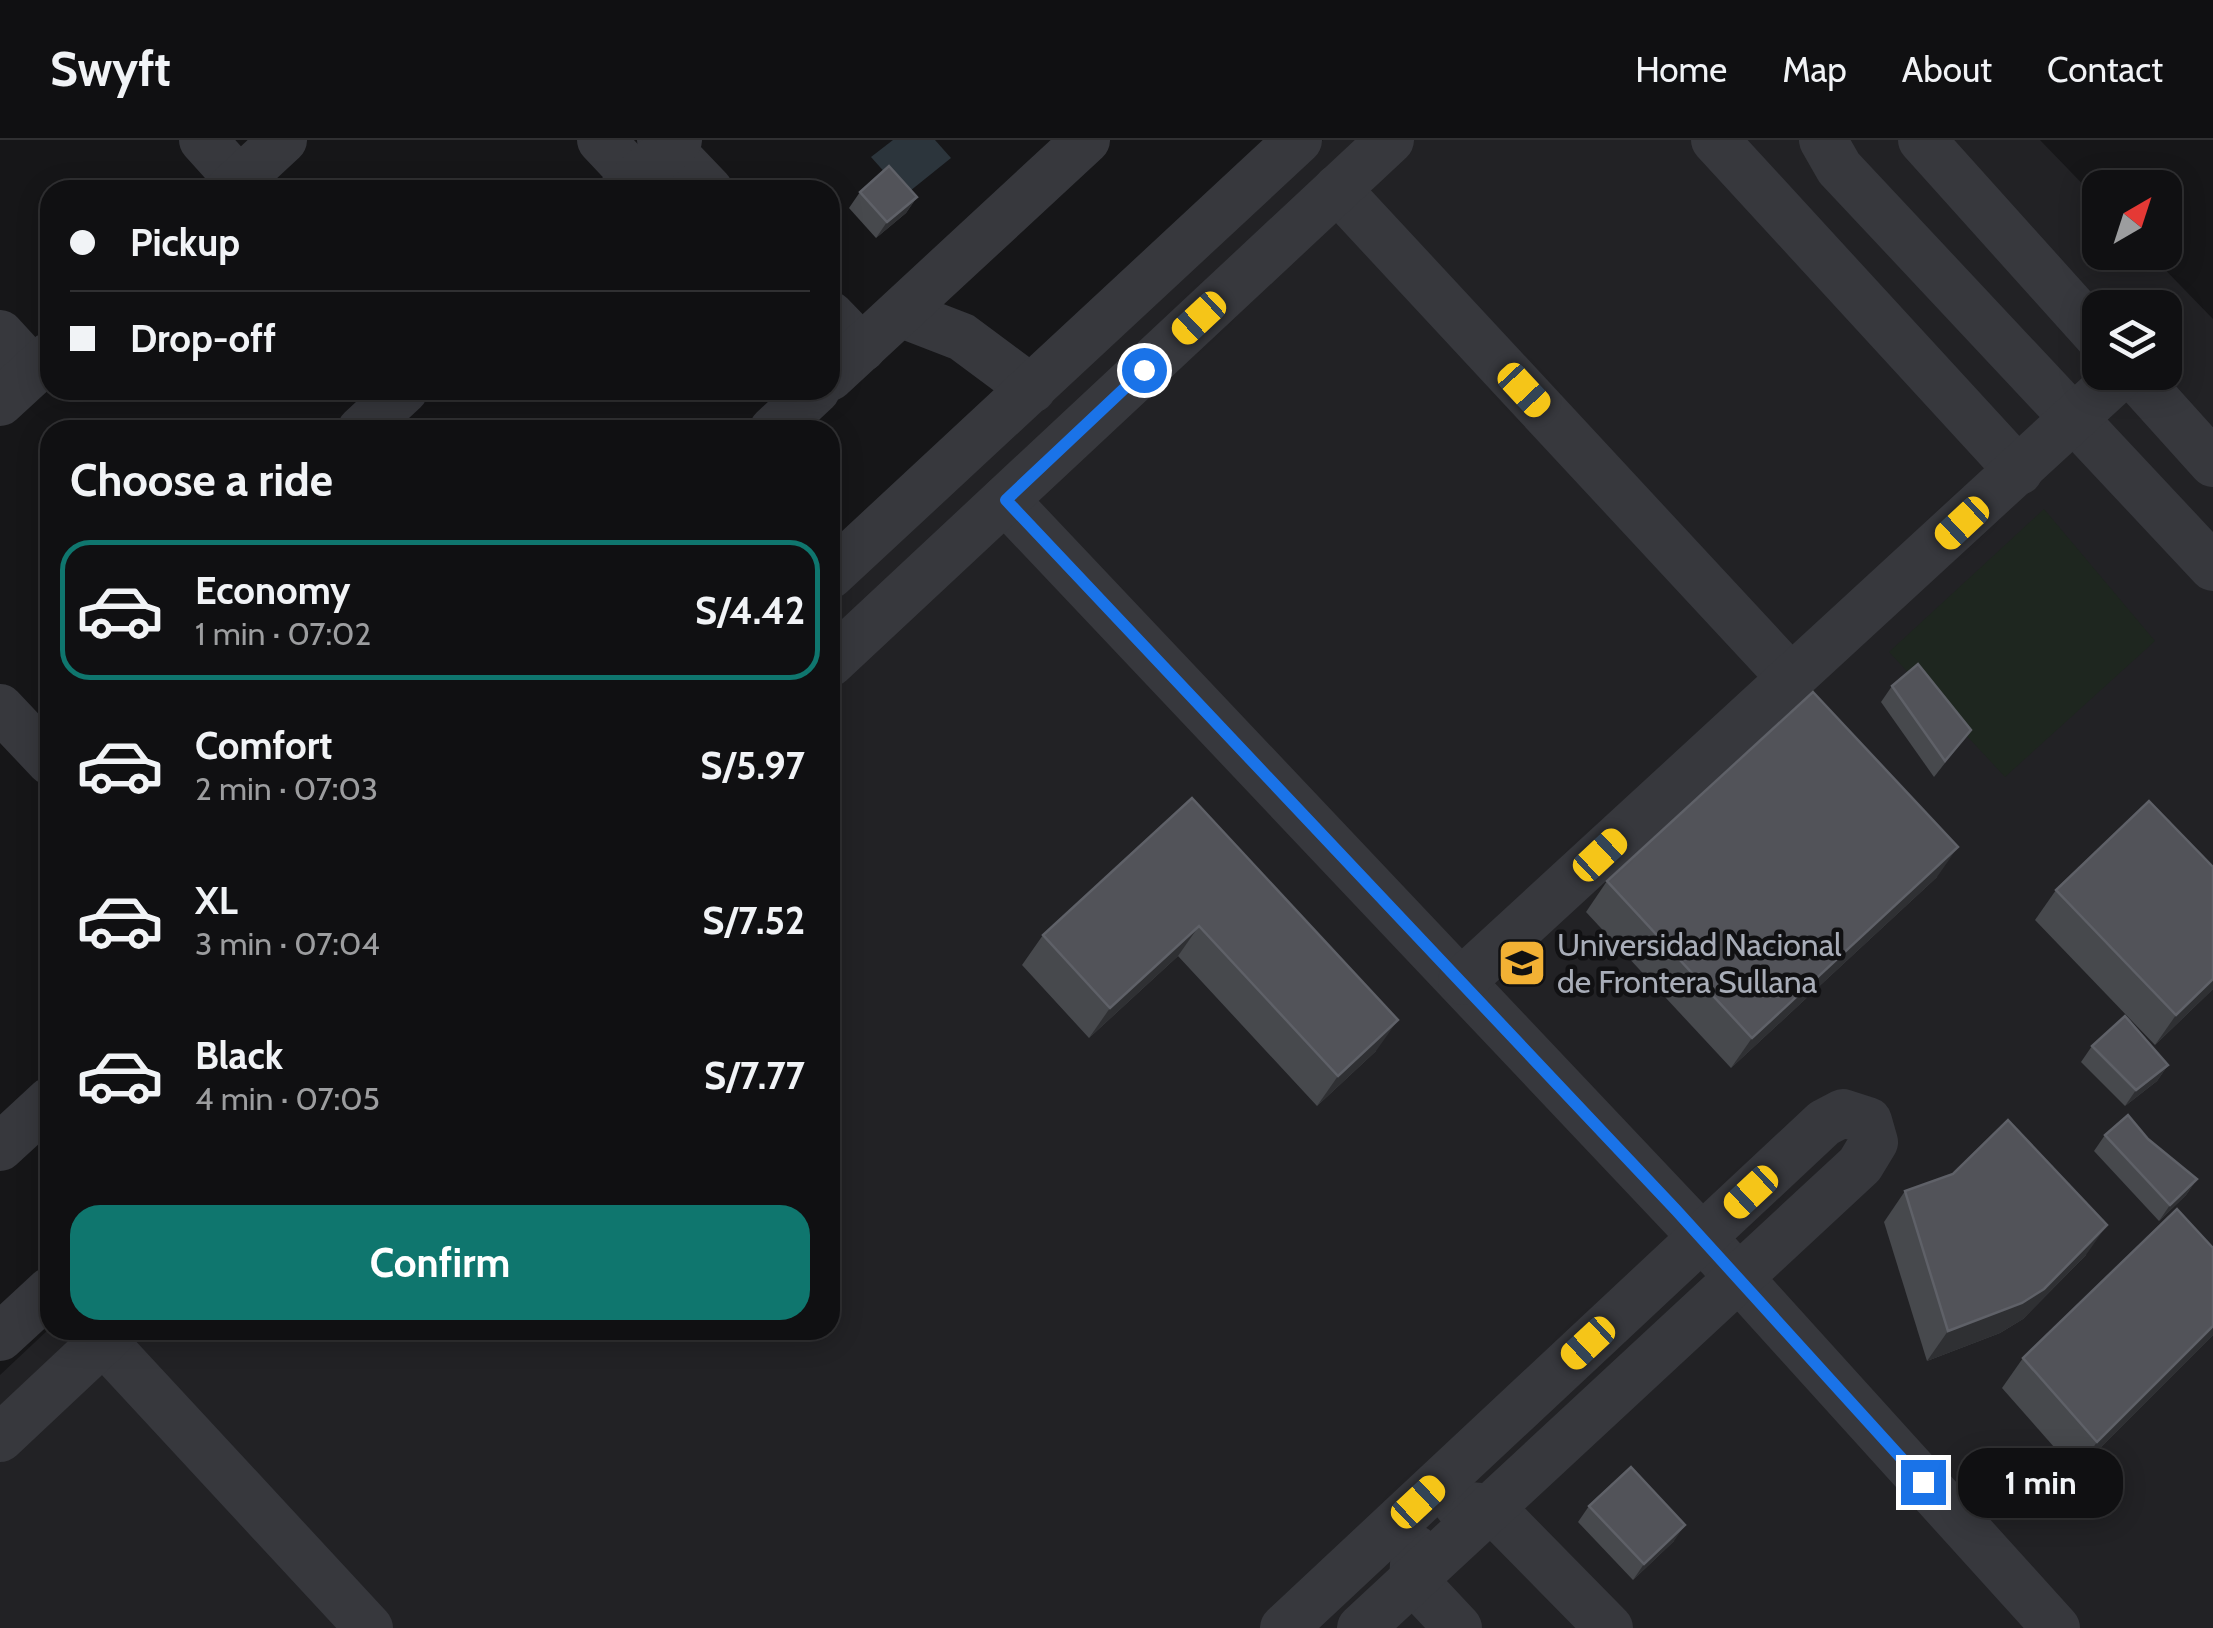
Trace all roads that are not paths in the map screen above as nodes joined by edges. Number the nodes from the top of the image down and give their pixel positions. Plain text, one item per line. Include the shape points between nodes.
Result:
1 (203, 140) edge
2 (283, 140) edge
3 (601, 140) edge
4 (1086, 140) edge
5 (1298, 140) edge
6 (1390, 140) edge
7 (1715, 140) edge
8 (1823, 140) edge
9 (1922, 140) edge
10 (653, 164) edge
11 (231, 180) edge
12 (239, 180) edge
13 (687, 180) edge
14 (1337, 189) junction
15 (900, 313) junction
16 (2082, 318) edge
17 (0, 334) edge
18 (841, 347) edge
19 (28, 377) edge
20 (1032, 390) junction
21 (2105, 390) edge
22 (2148, 390) edge
23 (393, 400) edge
24 (806, 400) edge
25 (2074, 419) junction
26 (371, 420) edge
27 (784, 420) edge
28 (2213, 463) edge
29 (2019, 471) junction
30 (1006, 500) junction
31 (840, 566) edge
32 (2213, 567) edge
33 (840, 655) edge
34 (1792, 679) junction
35 (1462, 981) junction
36 (1702, 1238) junction
37 (1738, 1278) junction
38 (40, 1300) edge
39 (0, 1337) edge
40 (105, 1340) edge
41 (113, 1340) edge
42 (0, 1438) edge
43 (1418, 1502) junction
44 (1491, 1508) junction
45 (1413, 1580) junction
46 (369, 1628) edge
47 (1284, 1628) edge
48 (1361, 1628) edge
49 (1458, 1628) edge
50 (1610, 1628) edge
51 (2056, 1628) edge

1 - 11 street
2 - 12 street
3 - 10 street
4 - 15 street
5 - 20 street
6 - 14 street
7 - 29 street
8 - 25 street via 1839,168
9 - 16 street
10 - 13 street
14 - 30 street
14 - 34 street
15 - 18 street
15 - 20 street via 962,337
17 - 19 street
20 - 31 street
21 - 25 street
22 - 28 street
23 - 26 street
24 - 27 street
25 - 29 street
25 - 32 street
29 - 34 street
30 - 33 street
30 - 35 street
34 - 35 street
35 - 36 street
36 - 37 street
36 - 37 street via 1824,1123 1844,1112 1868,1121 1874,1142 1860,1165
36 - 43 street
37 - 44 street
37 - 51 street
38 - 39 street
40 - 42 street
41 - 46 street
43 - 44 street
43 - 45 street
43 - 47 street
44 - 45 street
44 - 50 street
45 - 48 street
45 - 49 street

